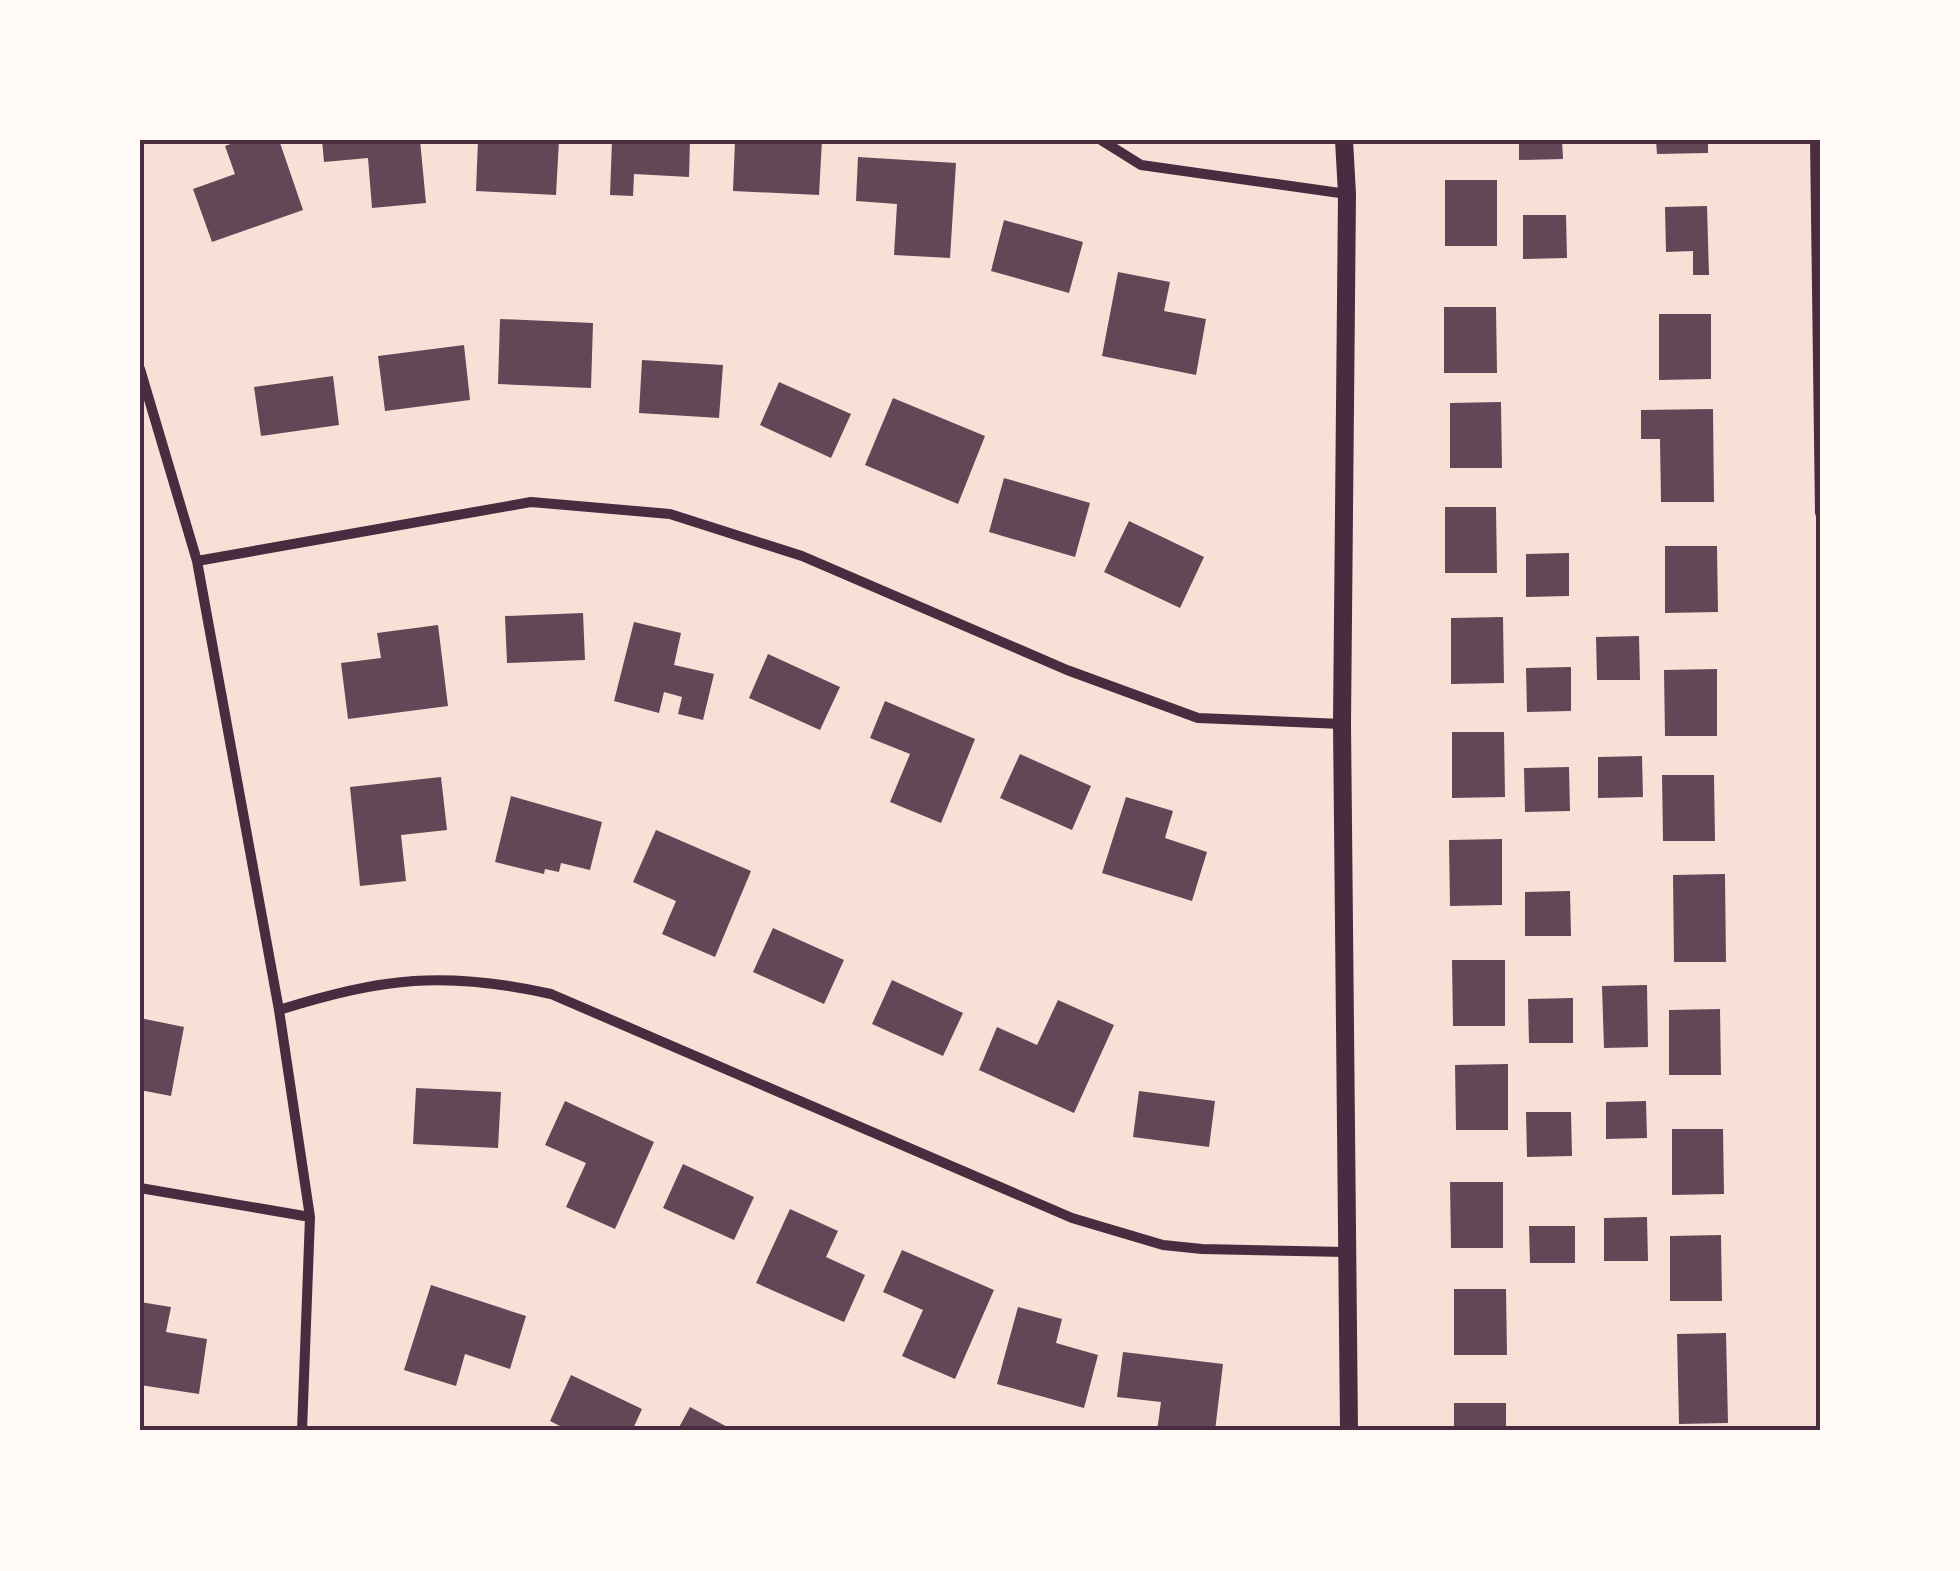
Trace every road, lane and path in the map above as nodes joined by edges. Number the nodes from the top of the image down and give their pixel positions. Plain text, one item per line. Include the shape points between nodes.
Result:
1 (1101, 140) edge
2 (1344, 140) edge
3 (1815, 140) edge
4 (1347, 194) junction
5 (140, 370) edge
6 (1819, 452) edge
7 (1820, 513) edge
8 (197, 560) junction
9 (1342, 724) junction
10 (279, 1010) junction
11 (140, 1188) edge
12 (310, 1216) junction
13 (1347, 1252) junction
14 (302, 1431) edge
15 (1349, 1431) edge

1 - 4 street via 1141,165
2 - 4 street
3 - 6 street
4 - 9 street
5 - 8 street
6 - 7 street
8 - 9 street via 531,502 670,514 802,556 1067,670 1198,718
8 - 10 street
9 - 13 street
10 - 12 street
10 - 13 street via 344,990 429,978 550,994 1130,1237 1202,1250
11 - 12 street
12 - 14 street
13 - 15 street

